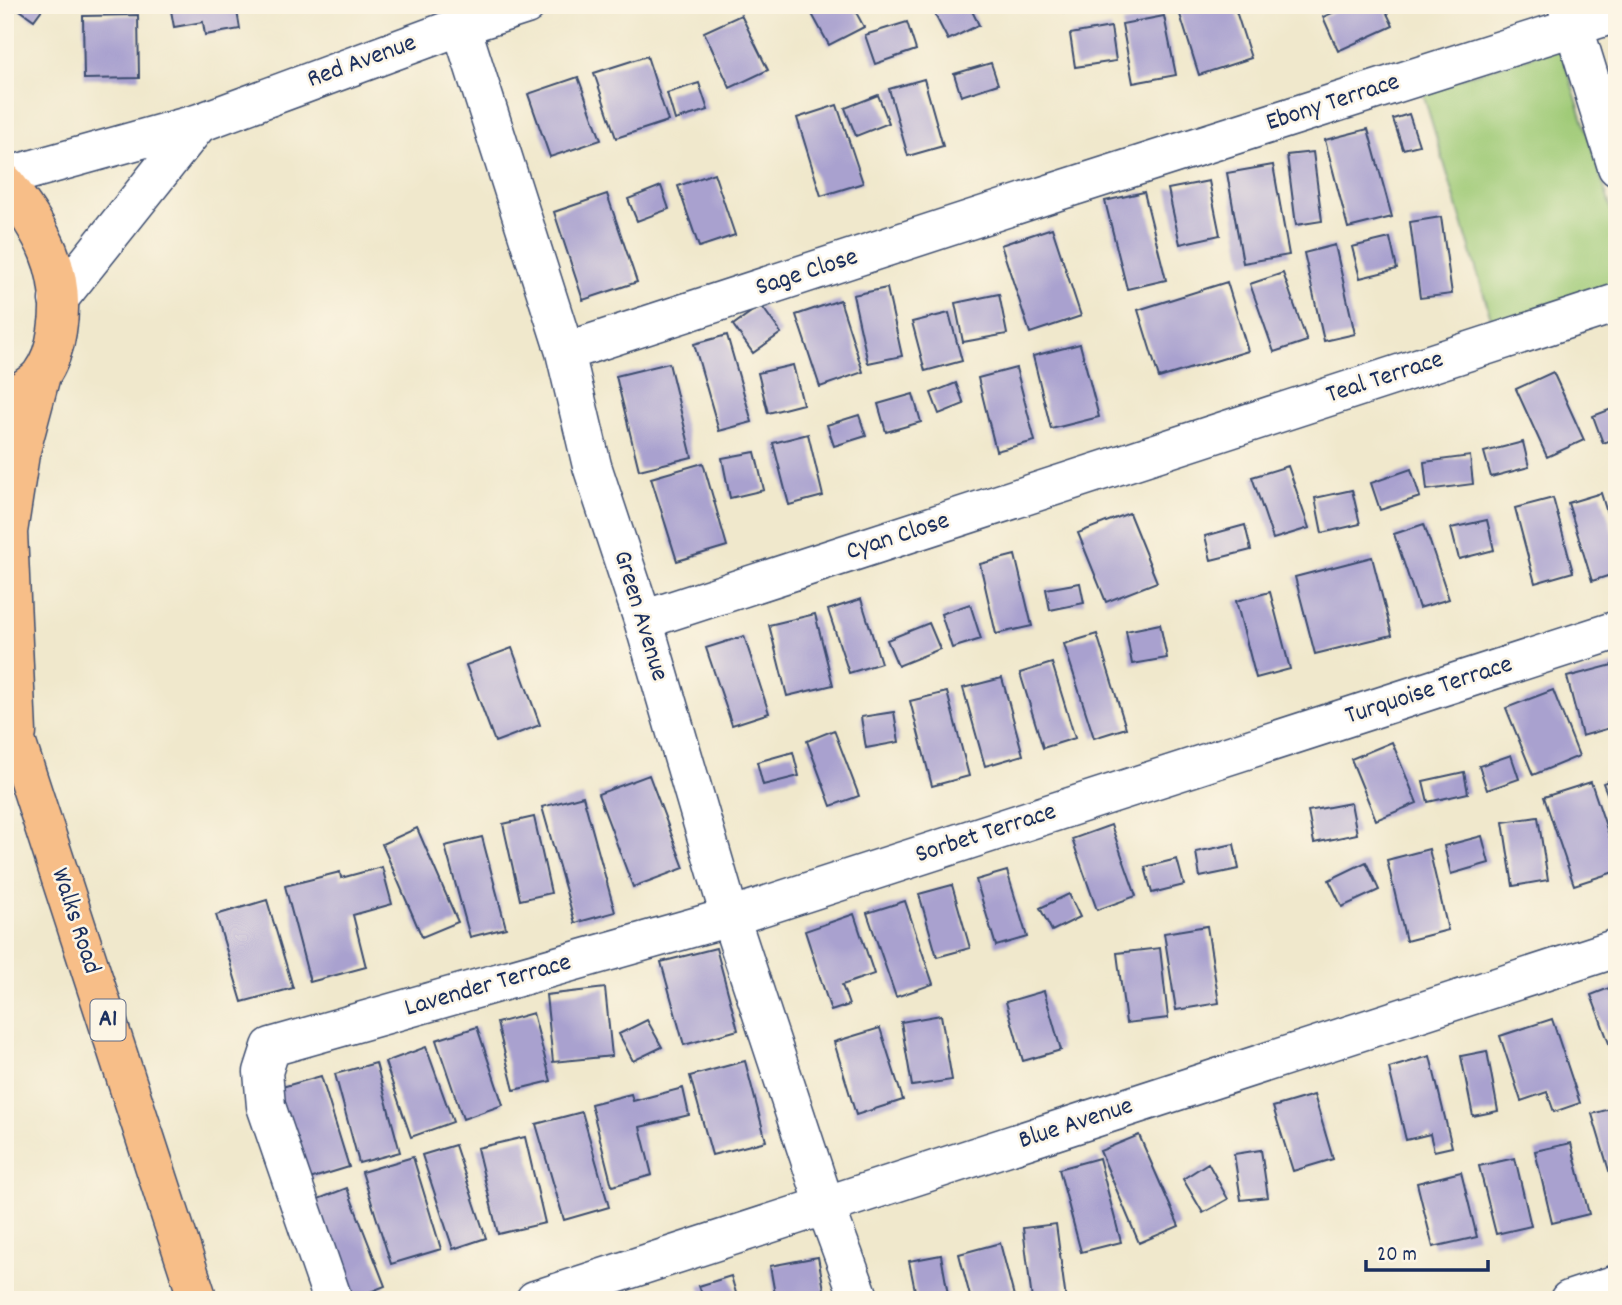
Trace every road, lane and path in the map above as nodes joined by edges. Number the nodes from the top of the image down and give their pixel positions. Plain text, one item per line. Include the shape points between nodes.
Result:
1 (526, 5) edge
2 (1617, 13) edge
3 (462, 15) edge
4 (1570, 16) edge
5 (199, 123) junction
6 (1617, 167) edge
7 (5, 177) edge
8 (5, 183) edge
9 (1049, 194) joint
10 (58, 300) junction
11 (1617, 303) edge
12 (565, 352) junction
13 (41, 375) junction
14 (5, 402) edge
15 (1154, 454) joint
16 (643, 620) junction
17 (1617, 630) edge
18 (11, 724) edge
19 (1241, 752) joint
20 (730, 917) junction
21 (1617, 948) edge
22 (825, 1205) junction
23 (1617, 1284) edge
24 (198, 1300) edge
25 (333, 1300) edge
26 (535, 1300) edge
27 (860, 1300) edge
28 (1569, 1300) edge

1 - 3 street, Red Avenue
2 - 4 street, Ebony Terrace
3 - 5 street, Red Avenue
3 - 12 street, Green Avenue
4 - 6 street
4 - 9 street, Ebony Terrace
5 - 7 street, Red Avenue
5 - 10 street
8 - 10 main road, Walks Road via 51,256
9 - 12 street, Sage Close
10 - 13 main road, Walks Road via 55,342
11 - 15 street, Teal Terrace
12 - 16 street, Green Avenue via 592,466
13 - 14 main road
13 - 18 main road, Walks Road / A1 via 20,454 8,532
15 - 16 street, Cyan Close
16 - 20 street, Green Avenue
17 - 19 street, Turquoise Terrace
18 - 24 main road, Walks Road / A1
19 - 20 street, Sorbet Terrace
20 - 22 street, Green Avenue
20 - 25 street, Lavender Terrace via 271,1047 263,1072 266,1106
21 - 22 street, Blue Avenue
22 - 26 street, Blue Avenue
22 - 27 street, Green Avenue
23 - 28 street

